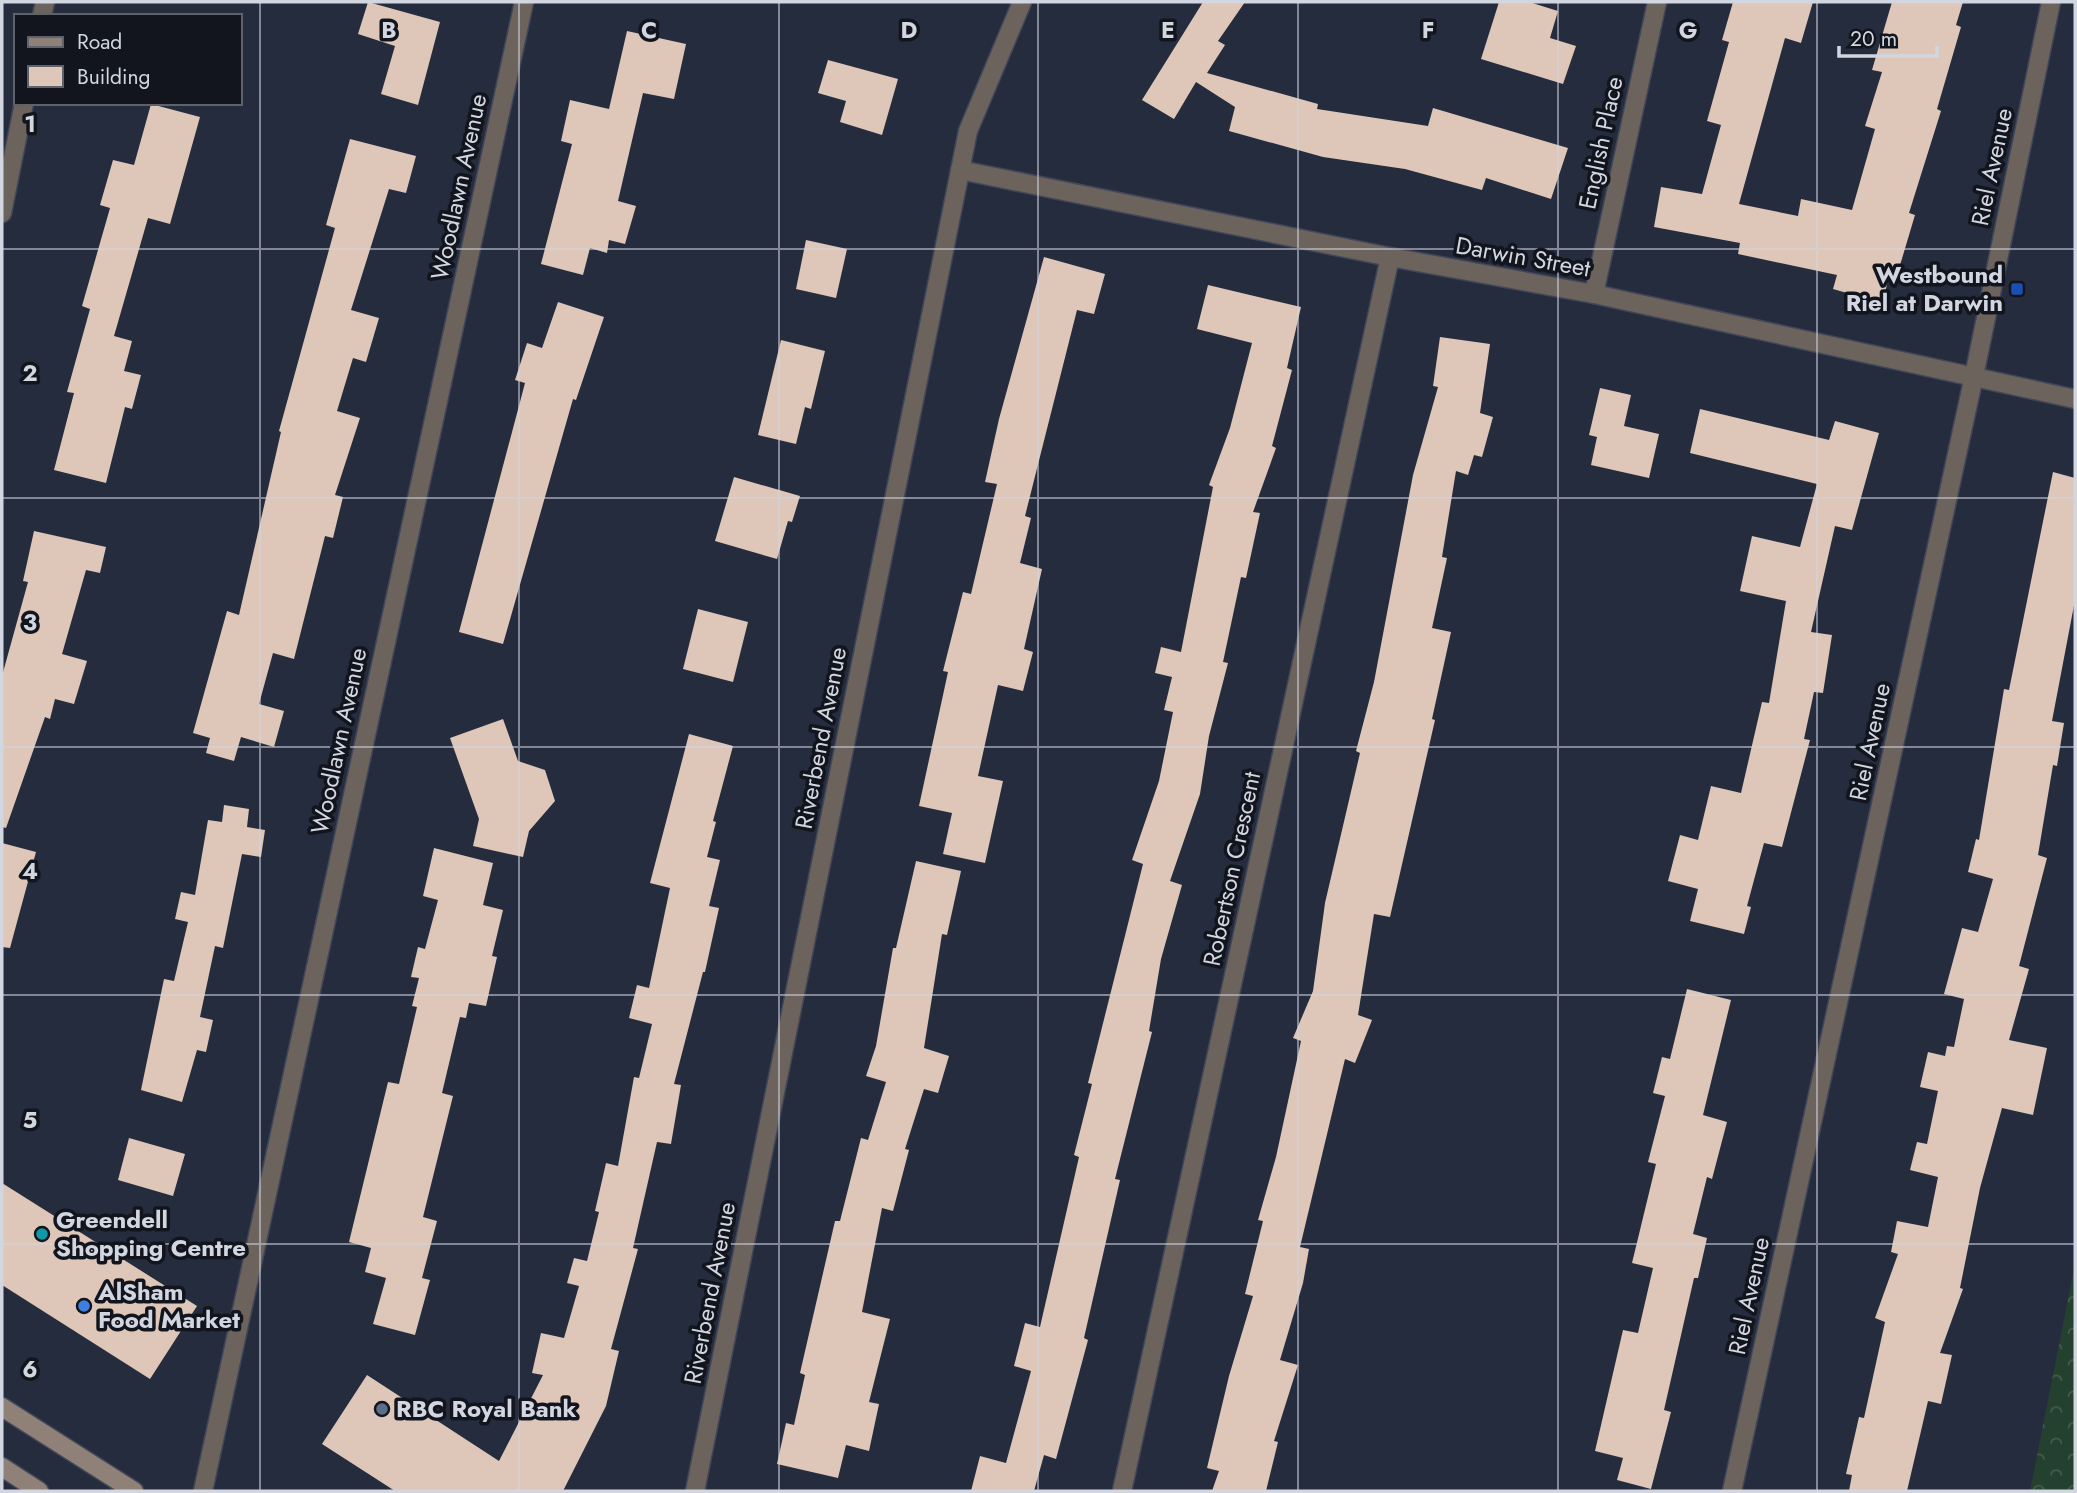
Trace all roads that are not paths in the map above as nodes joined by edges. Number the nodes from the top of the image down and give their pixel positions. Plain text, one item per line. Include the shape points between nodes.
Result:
1 (524, 2) edge
2 (1022, 2) edge
3 (1657, 2) edge
4 (2052, 2) edge
5 (24, 105) edge
6 (960, 170) junction
7 (2, 213) edge
8 (1390, 257) junction
9 (1594, 295) junction
10 (1974, 376) junction
11 (2075, 399) edge
12 (2, 1407) edge
13 (2, 1468) edge
14 (39, 1491) edge
15 (134, 1491) edge
16 (203, 1491) edge
17 (695, 1491) edge
18 (1122, 1491) edge
19 (1732, 1491) edge

1 - 16 street, Woodlawn Avenue
2 - 6 street, Riverbend Avenue via 968,131
3 - 9 street, English Place
4 - 10 street, Riel Avenue
5 - 7 street
6 - 8 street, Darwin Street
6 - 17 street, Riverbend Avenue
8 - 9 street, Darwin Street
8 - 18 street, Robertson Crescent
9 - 10 street, Darwin Street
10 - 11 street, Darwin Street
10 - 19 street, Riel Avenue
12 - 15 main road
13 - 14 main road

